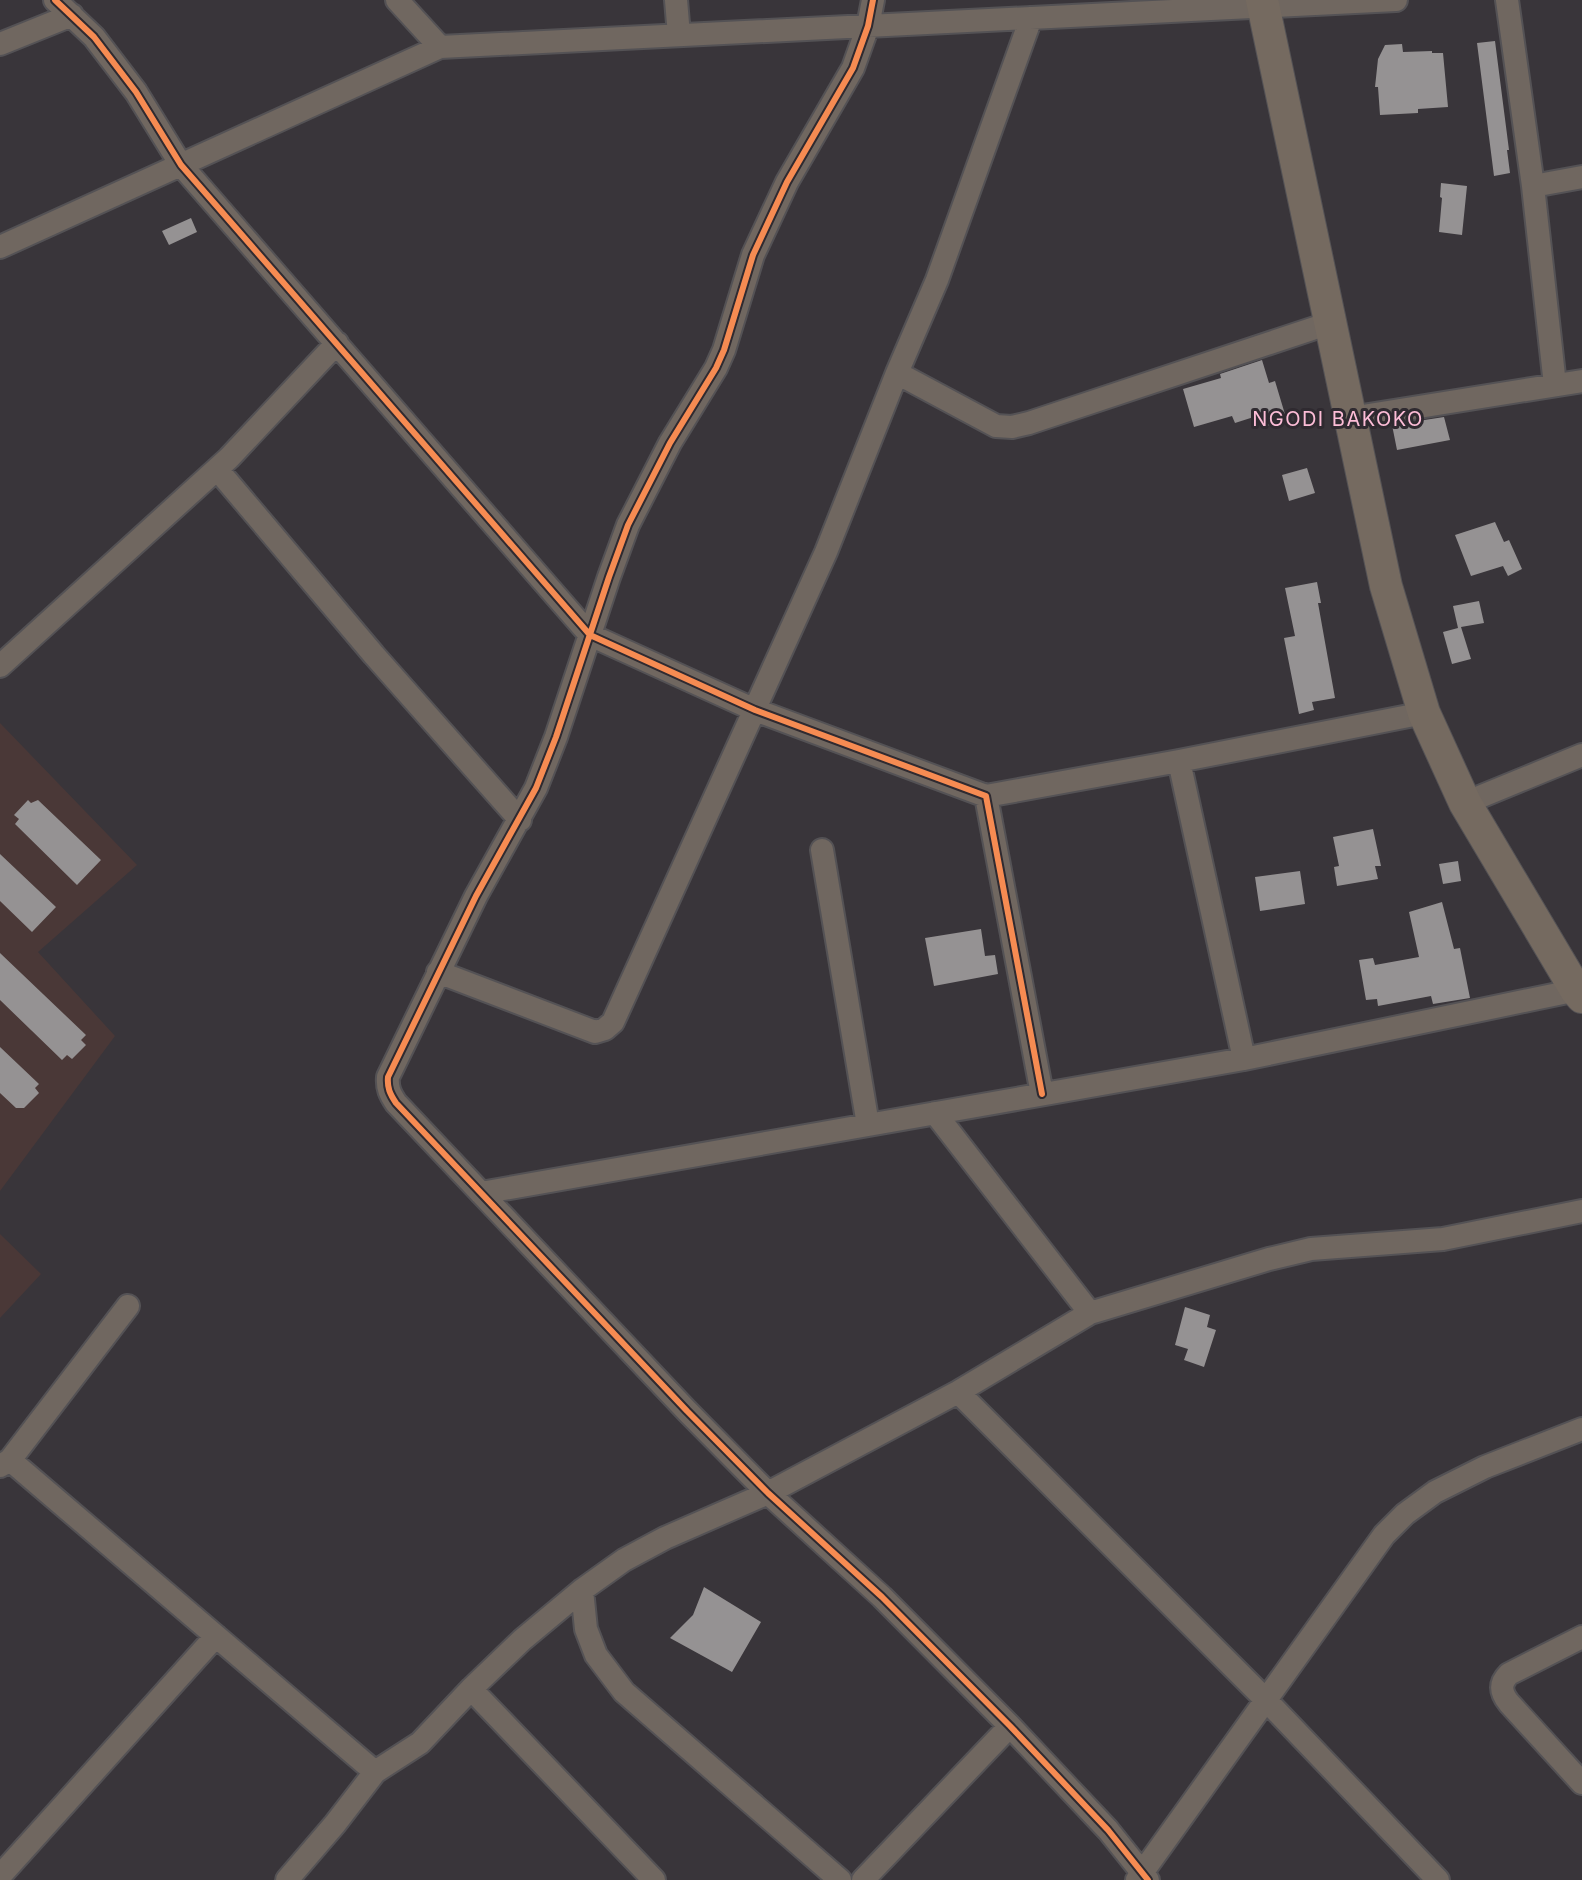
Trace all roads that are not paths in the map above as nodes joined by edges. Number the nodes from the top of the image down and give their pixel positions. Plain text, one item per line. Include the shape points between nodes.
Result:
1 (55, 0) edge
2 (397, 0) edge
3 (676, 0) edge
4 (873, 0) edge
5 (1396, 0) edge
6 (1507, 0) edge
7 (1263, 4) edge
8 (72, 15) junction
9 (1031, 18) junction
10 (868, 26) junction
11 (679, 35) junction
12 (0, 44) edge
13 (440, 47) junction
14 (181, 165) junction
15 (1582, 177) edge
16 (1533, 186) junction
17 (0, 247) edge
18 (1330, 323) junction
19 (337, 343) junction
20 (897, 373) junction
21 (1582, 381) edge
22 (1555, 385) junction
23 (1350, 418) junction
24 (217, 469) junction
25 (590, 635) junction
26 (0, 666) edge
27 (755, 710) junction
28 (1424, 713) junction
29 (1582, 756) edge
30 (1179, 761) junction
31 (986, 796) junction
32 (1465, 803) junction
33 (520, 820) junction
34 (822, 850) dead end
35 (438, 972) junction
36 (1580, 992) edge
37 (1244, 1059) junction
38 (1042, 1094) junction
39 (935, 1113) junction
40 (868, 1125) junction
41 (481, 1193) junction
42 (1582, 1211) edge
43 (128, 1306) dead end
44 (1090, 1313) junction
45 (958, 1392) junction
46 (1582, 1429) edge
47 (5, 1463) edge
48 (768, 1493) junction
49 (582, 1590) junction
50 (216, 1635) junction
51 (1582, 1637) edge
52 (471, 1689) junction
53 (1266, 1700) junction
54 (1010, 1726) junction
55 (375, 1772) junction
56 (1582, 1783) edge
57 (0, 1875) edge
58 (1142, 1878) edge
59 (287, 1880) edge
60 (654, 1880) edge
61 (840, 1880) edge
62 (863, 1880) edge
63 (1438, 1880) edge

1 - 8 street
2 - 13 street
3 - 11 street
4 - 10 street
5 - 7 street
6 - 16 street
7 - 9 street
7 - 18 main road
8 - 12 street
8 - 14 street via 136,92
9 - 10 street
9 - 20 street via 937,280
10 - 11 street
10 - 25 street via 853,68 787,182 753,255 716,368 670,442 628,525
11 - 13 street
13 - 14 street
14 - 17 street
14 - 19 street
15 - 16 street
16 - 22 street
18 - 20 street via 1012,427 996,426
18 - 23 main road
19 - 24 street
19 - 25 street
20 - 27 street via 826,552
21 - 22 street
22 - 23 street
23 - 28 main road via 1386,586
24 - 26 street
24 - 33 street
25 - 27 street
25 - 33 street via 556,737
27 - 31 street
27 - 35 street via 613,1022 605,1029 595,1032
28 - 30 street
28 - 32 main road
29 - 32 street
30 - 31 street
30 - 37 street
31 - 38 street
32 - 36 main road
33 - 35 street
34 - 40 street
35 - 41 street via 387,1085 396,1103
36 - 37 street
37 - 38 street
38 - 39 street
39 - 40 street
39 - 44 street
40 - 41 street
41 - 48 street
42 - 44 street via 1443,1239 1311,1250
43 - 47 street
44 - 45 street
45 - 48 street
45 - 53 street
46 - 53 street via 1485,1467 1435,1492 1405,1514 1384,1535
47 - 50 street
48 - 49 street via 665,1538 624,1560
48 - 54 street via 882,1597
49 - 52 street
49 - 61 street via 586,1629 596,1655 624,1692
50 - 55 street
50 - 57 street
51 - 56 street via 1509,1674 1501,1688 1503,1696
52 - 55 street via 420,1743
52 - 60 street
53 - 58 street
53 - 63 street
54 - 58 street via 1108,1830
54 - 62 street
55 - 59 street

